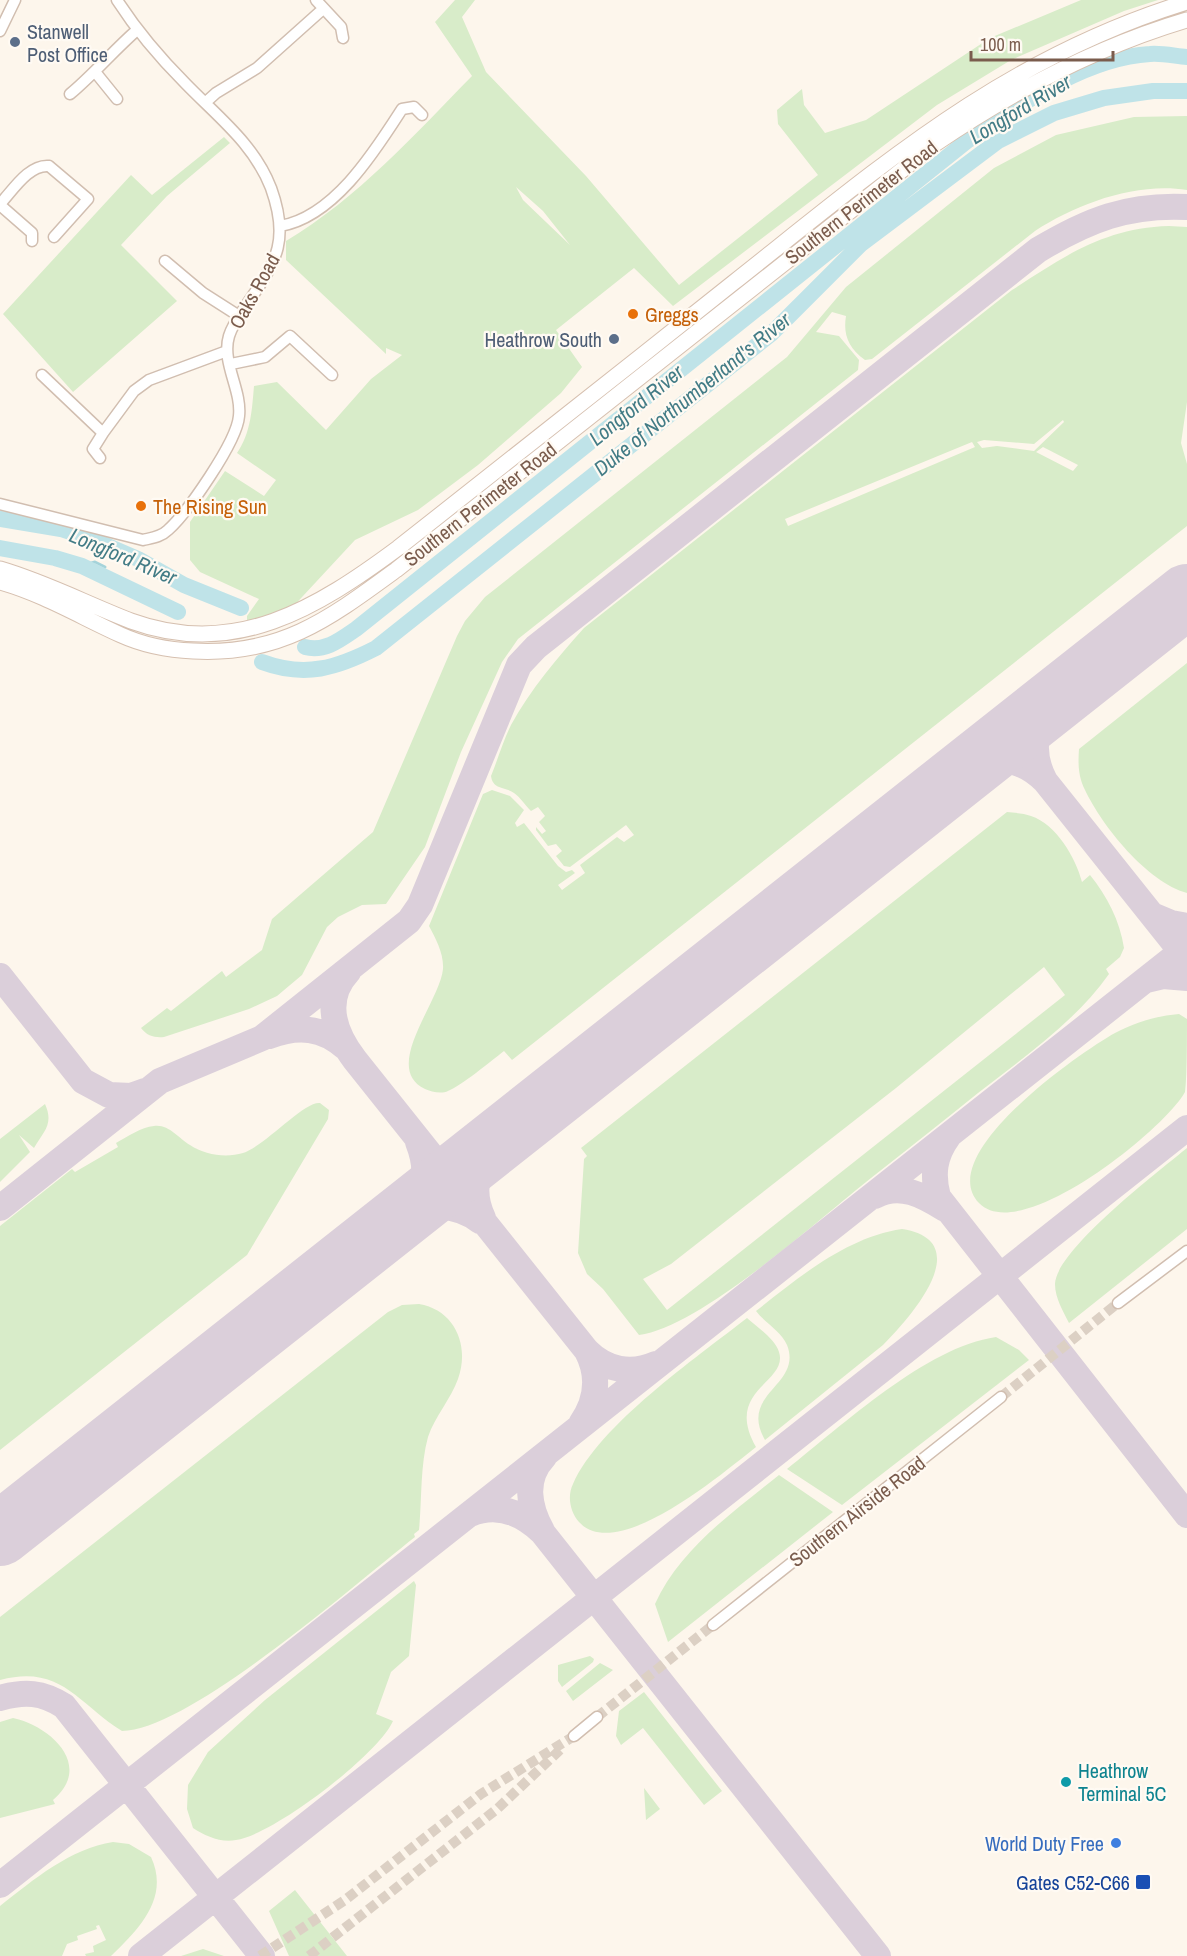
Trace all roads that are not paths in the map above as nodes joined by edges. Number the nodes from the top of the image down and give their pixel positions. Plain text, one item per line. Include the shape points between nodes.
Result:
1 (15, 0) edge
2 (117, 0) edge
3 (316, 0) edge
4 (1187, 2) edge
5 (323, 9) junction
6 (1187, 20) edge
7 (137, 30) junction
8 (0, 31) edge
9 (343, 38) dead end
10 (96, 73) junction
11 (70, 94) dead end
12 (117, 99) dead end
13 (206, 102) junction
14 (422, 115) dead end
15 (0, 205) edge
16 (280, 225) junction
17 (54, 237) dead end
18 (32, 241) dead end
19 (165, 261) dead end
20 (239, 316) junction
21 (227, 351) junction
22 (231, 364) junction
23 (42, 375) dead end
24 (332, 375) dead end
25 (103, 432) junction
26 (100, 458) dead end
27 (0, 504) edge
28 (0, 569) edge
29 (0, 582) edge
30 (1187, 1251) edge
31 (1118, 1304) tunnel mouth
32 (1001, 1396) tunnel mouth
33 (714, 1625) tunnel mouth
34 (597, 1718) tunnel mouth
35 (574, 1736) tunnel mouth

1 - 8 street
2 - 7 street, Oaks Road
3 - 5 street
4 - 28 street, Southern Perimeter Road via 1075,44 941,121 398,548 355,580 288,616 253,629 212,635 171,632
5 - 9 street via 340,27
5 - 13 street via 257,68
6 - 29 street, Southern Perimeter Road via 1098,52 1056,72 998,103 935,144 396,570 324,621 301,632 238,652 172,650 124,637 30,591
7 - 10 street via 107,56
7 - 13 street, Oaks Road
10 - 11 street
10 - 12 street
13 - 16 street, Oaks Road via 260,165 272,190
14 - 16 street via 414,107 402,108 368,161 340,191 296,223
15 - 17 street via 28,174 40,165 49,166 88,199
15 - 18 street via 32,233
16 - 20 street, Oaks Road via 281,238 273,266
19 - 20 street via 203,293
20 - 21 street, Oaks Road
21 - 22 street, Oaks Road
21 - 25 street via 149,380 134,391
22 - 24 street via 265,357 293,332
22 - 27 street, Oaks Road via 240,406 231,443 169,530 143,540
23 - 25 street
25 - 26 street via 93,449
30 - 31 street
32 - 33 street, Southern Airside Road
34 - 35 street

